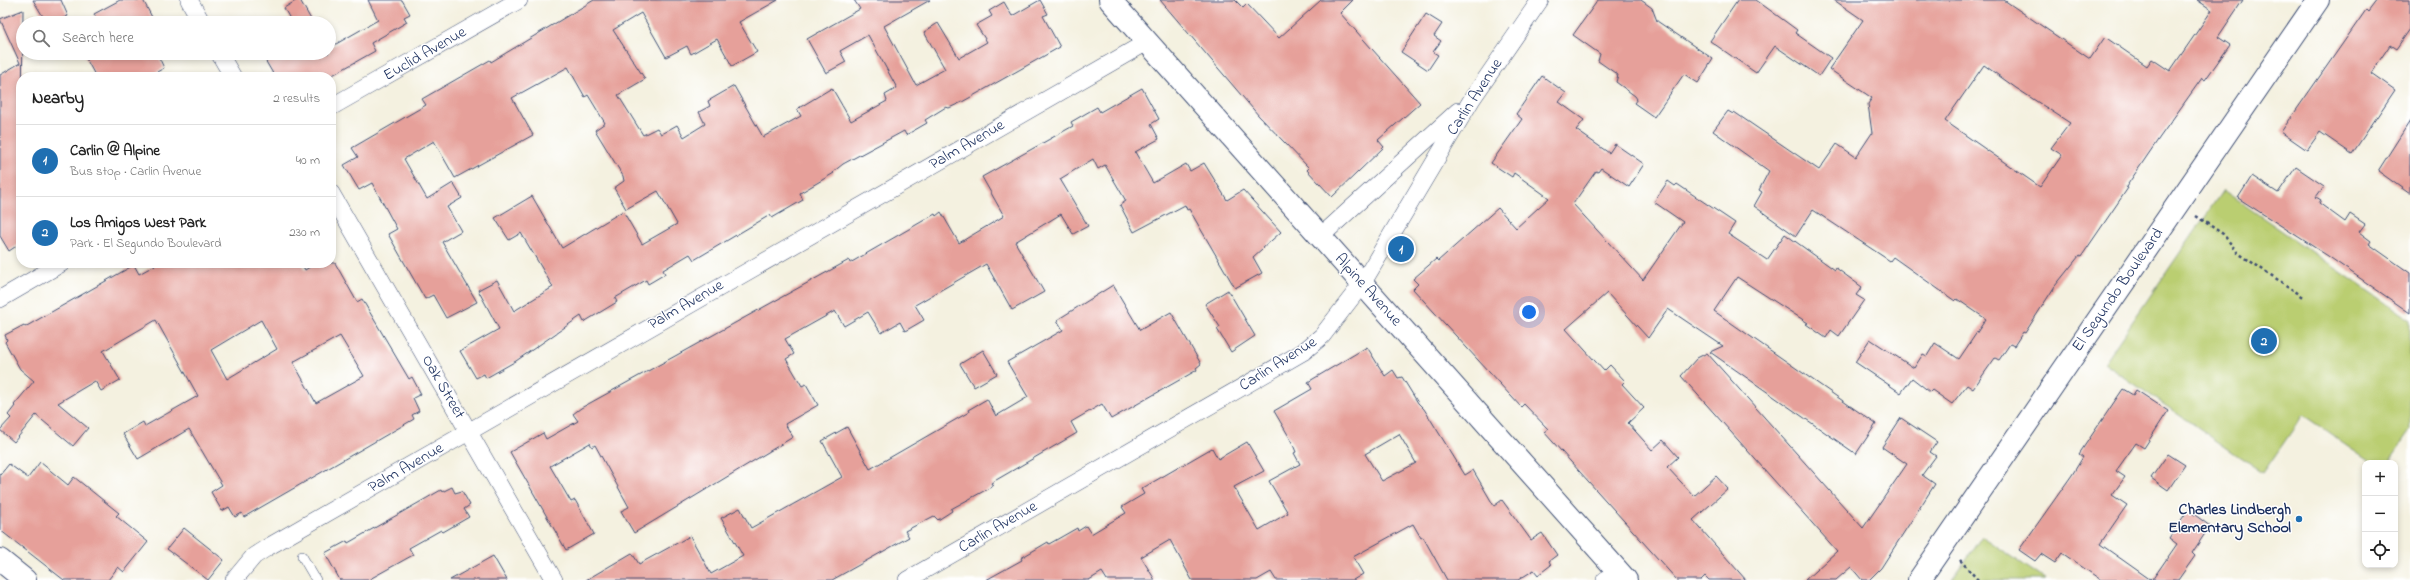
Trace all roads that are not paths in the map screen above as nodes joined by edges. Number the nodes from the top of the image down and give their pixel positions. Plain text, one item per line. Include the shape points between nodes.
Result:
1 (189, 0) edge
2 (519, 0) edge
3 (1110, 0) edge
4 (1540, 0) edge
5 (2318, 0) edge
6 (198, 16) edge
7 (1147, 42) junction
8 (223, 60) edge
9 (230, 72) edge
10 (1472, 99) junction
11 (336, 104) edge
12 (336, 202) edge
13 (1320, 237) junction
14 (53, 268) edge
15 (1362, 284) junction
16 (0, 299) edge
17 (469, 432) junction
18 (302, 556) dead end
19 (0, 560) edge
20 (1616, 577) edge
21 (25, 580) edge
22 (234, 580) edge
23 (316, 580) edge
24 (554, 580) edge
25 (907, 580) edge
26 (1919, 580) edge

1 - 6 street
2 - 11 street, Euclid Avenue
3 - 7 street, Alpine Avenue
4 - 10 street, Carlin Avenue
5 - 26 street, El Segundo Boulevard
7 - 13 street, Alpine Avenue
7 - 17 street, Palm Avenue via 717,287
8 - 9 street
10 - 13 street
10 - 15 street, Carlin Avenue
12 - 17 street, Oak Street
13 - 15 street, Alpine Avenue
14 - 16 street
15 - 20 street, Alpine Avenue
15 - 25 street, Carlin Avenue via 1322,336 1303,352
17 - 22 street, Palm Avenue via 262,550
17 - 24 street, Oak Street
18 - 23 lane
19 - 21 street

